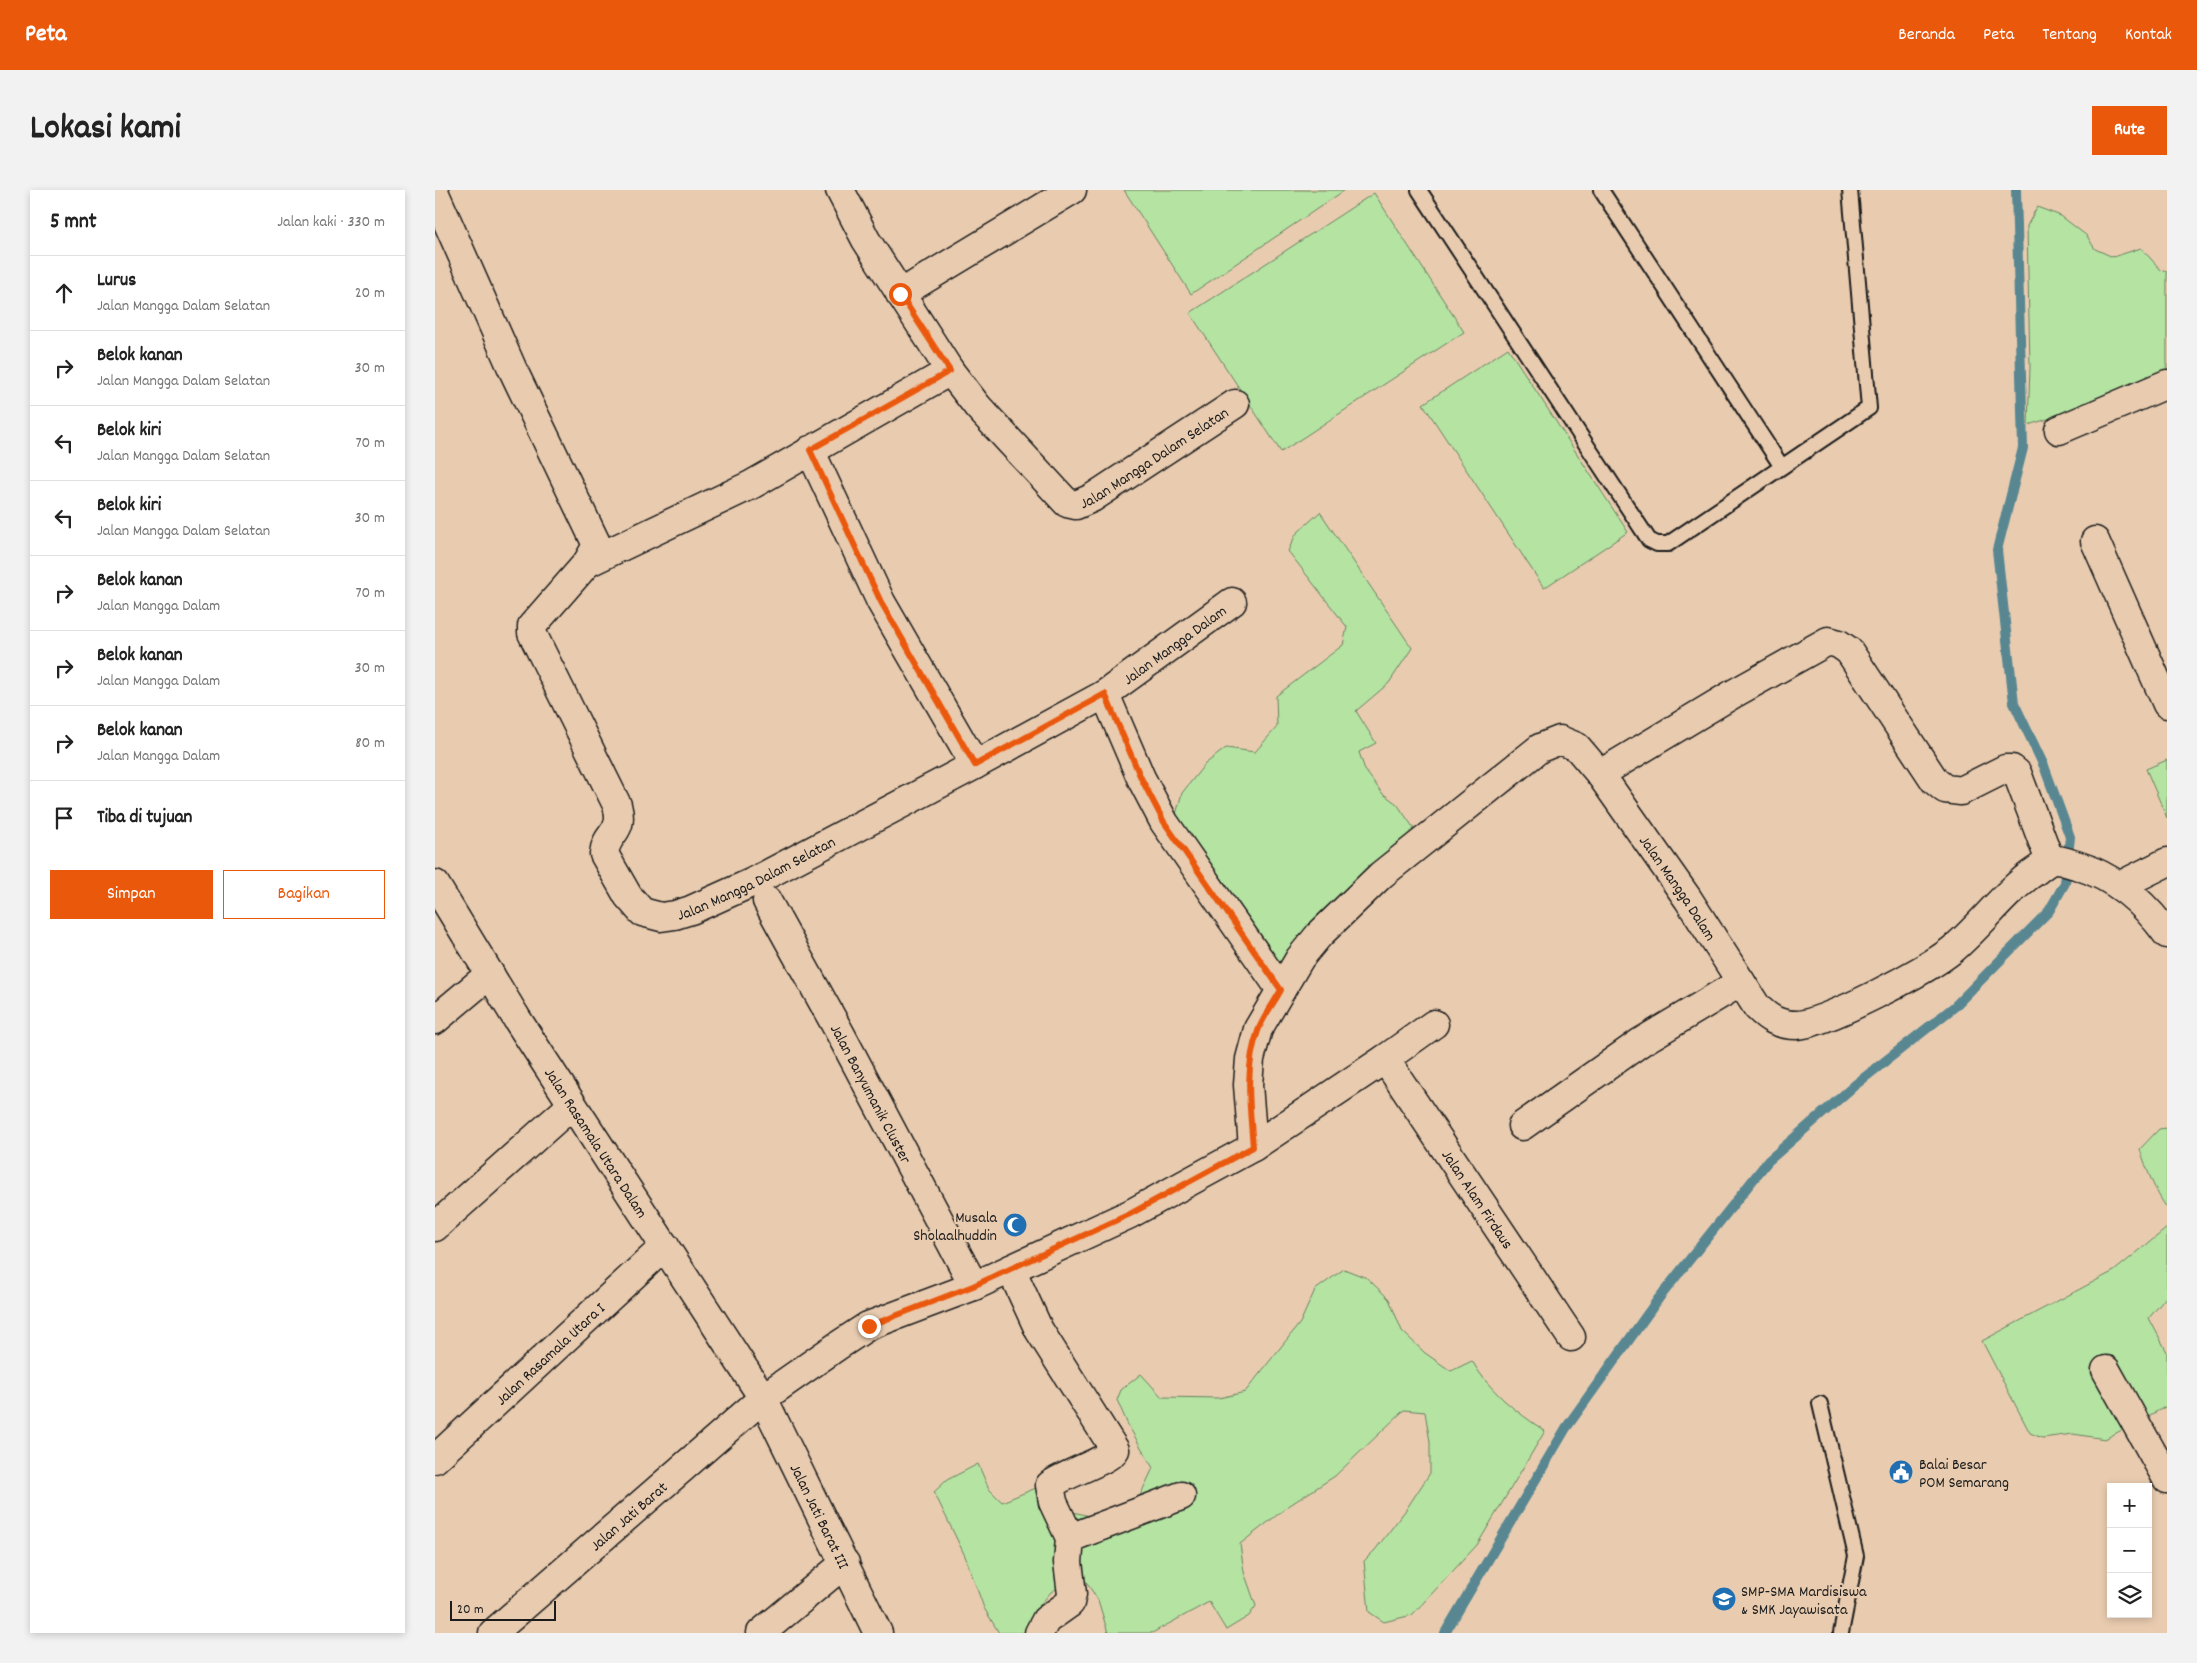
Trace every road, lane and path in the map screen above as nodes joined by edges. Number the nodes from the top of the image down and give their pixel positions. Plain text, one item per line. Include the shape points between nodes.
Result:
1 (840, 190) edge
2 (1071, 190) edge
3 (1419, 190) edge
4 (1601, 190) edge
5 (1850, 190) edge
6 (435, 194) edge
7 (900, 294) junction
8 (950, 371) junction
9 (2167, 384) edge
10 (1235, 404) dead end
11 (2059, 430) dead end
12 (810, 450) junction
13 (1782, 467) junction
14 (2095, 541) dead end
15 (587, 563) junction
16 (1233, 602) dead end
17 (1105, 694) junction
18 (2167, 704) edge
19 (975, 765) junction
20 (1600, 774) junction
21 (2055, 861) junction
22 (2167, 862) edge
23 (435, 884) edge
24 (2121, 885) junction
25 (767, 901) dead end
26 (2167, 934) edge
27 (490, 974) junction
28 (1741, 982) junction
29 (1281, 990) junction
30 (435, 1020) edge
31 (1434, 1024) dead end
32 (1385, 1059) junction
33 (573, 1104) junction
34 (1522, 1126) dead end
35 (1253, 1147) junction
36 (435, 1226) edge
37 (665, 1246) junction
38 (1011, 1269) junction
39 (973, 1286) junction
40 (1571, 1337) dead end
41 (2106, 1370) dead end
42 (763, 1398) junction
43 (1820, 1404) dead end
44 (435, 1459) edge
45 (2167, 1479) edge
46 (1181, 1496) dead end
47 (1070, 1538) junction
48 (845, 1563) junction
49 (493, 1633) edge
50 (761, 1633) edge
51 (878, 1633) edge
52 (1039, 1633) edge
53 (1841, 1633) edge

1 - 7 street, Jalan Mangga Dalam Selatan via 865,240
2 - 7 street
3 - 13 lane via 1649,540 1668,544
4 - 13 lane
5 - 13 lane via 1869,408
6 - 15 street via 512,368 589,525 597,545
7 - 8 street, Jalan Mangga Dalam Selatan
8 - 10 street, Jalan Mangga Dalam Selatan via 1000,432 1072,505 1092,498
8 - 12 street
9 - 11 street
12 - 15 street via 751,485
12 - 19 street via 881,602
14 - 18 street
15 - 19 street, Jalan Mangga Dalam Selatan via 532,626 533,633 617,805 621,818 619,826 604,854 634,905 642,912 661,917 691,910 751,883
16 - 17 street, Jalan Mangga Dalam
17 - 19 street, Jalan Mangga Dalam Selatan
17 - 29 street, Jalan Mangga Dalam via 1164,822
20 - 21 street via 1828,641 1849,651 1935,781 1945,789 1961,792 2005,769 2017,773
20 - 28 street, Jalan Mangga Dalam via 1688,899
20 - 29 street, Jalan Mangga Dalam via 1577,747 1567,742 1560,740 1540,748 1381,875 1319,935 1300,958
21 - 24 street via 2093,870
21 - 28 street, Jalan Mangga Dalam via 2022,880 1944,956 1923,970 1821,1019 1799,1025 1783,1024 1768,1018
22 - 24 street
23 - 27 street, Jalan Rasamala Utara Dalam
24 - 26 street via 2150,911
25 - 39 street, Jalan Banyumanik Cluster
27 - 30 street
27 - 33 street, Jalan Rasamala Utara Dalam
28 - 34 street via 1641,1042
29 - 35 street, Jalan Mangga Dalam via 1258,1030 1250,1060 1248,1085
31 - 32 street
32 - 35 street
32 - 40 street, Jalan Alam Firdaus
33 - 36 street
33 - 37 street, Jalan Rasamala Utara Dalam
35 - 38 street via 1130,1214
37 - 42 street, Jalan Rasamala Utara Dalam
37 - 44 street, Jalan Rasamala Utara I
38 - 39 street
38 - 47 street via 1039,1330 1115,1450 1110,1457 1070,1473 1051,1485 1053,1502
39 - 42 street via 869,1326
41 - 45 street
42 - 48 street, Jalan Jati Barat III
42 - 49 street, Jalan Jati Barat
43 - 53 lane via 1857,1556
46 - 47 street
47 - 52 street via 1070,1602 1046,1620
48 - 50 street
48 - 51 street, Jalan Jati Barat III

